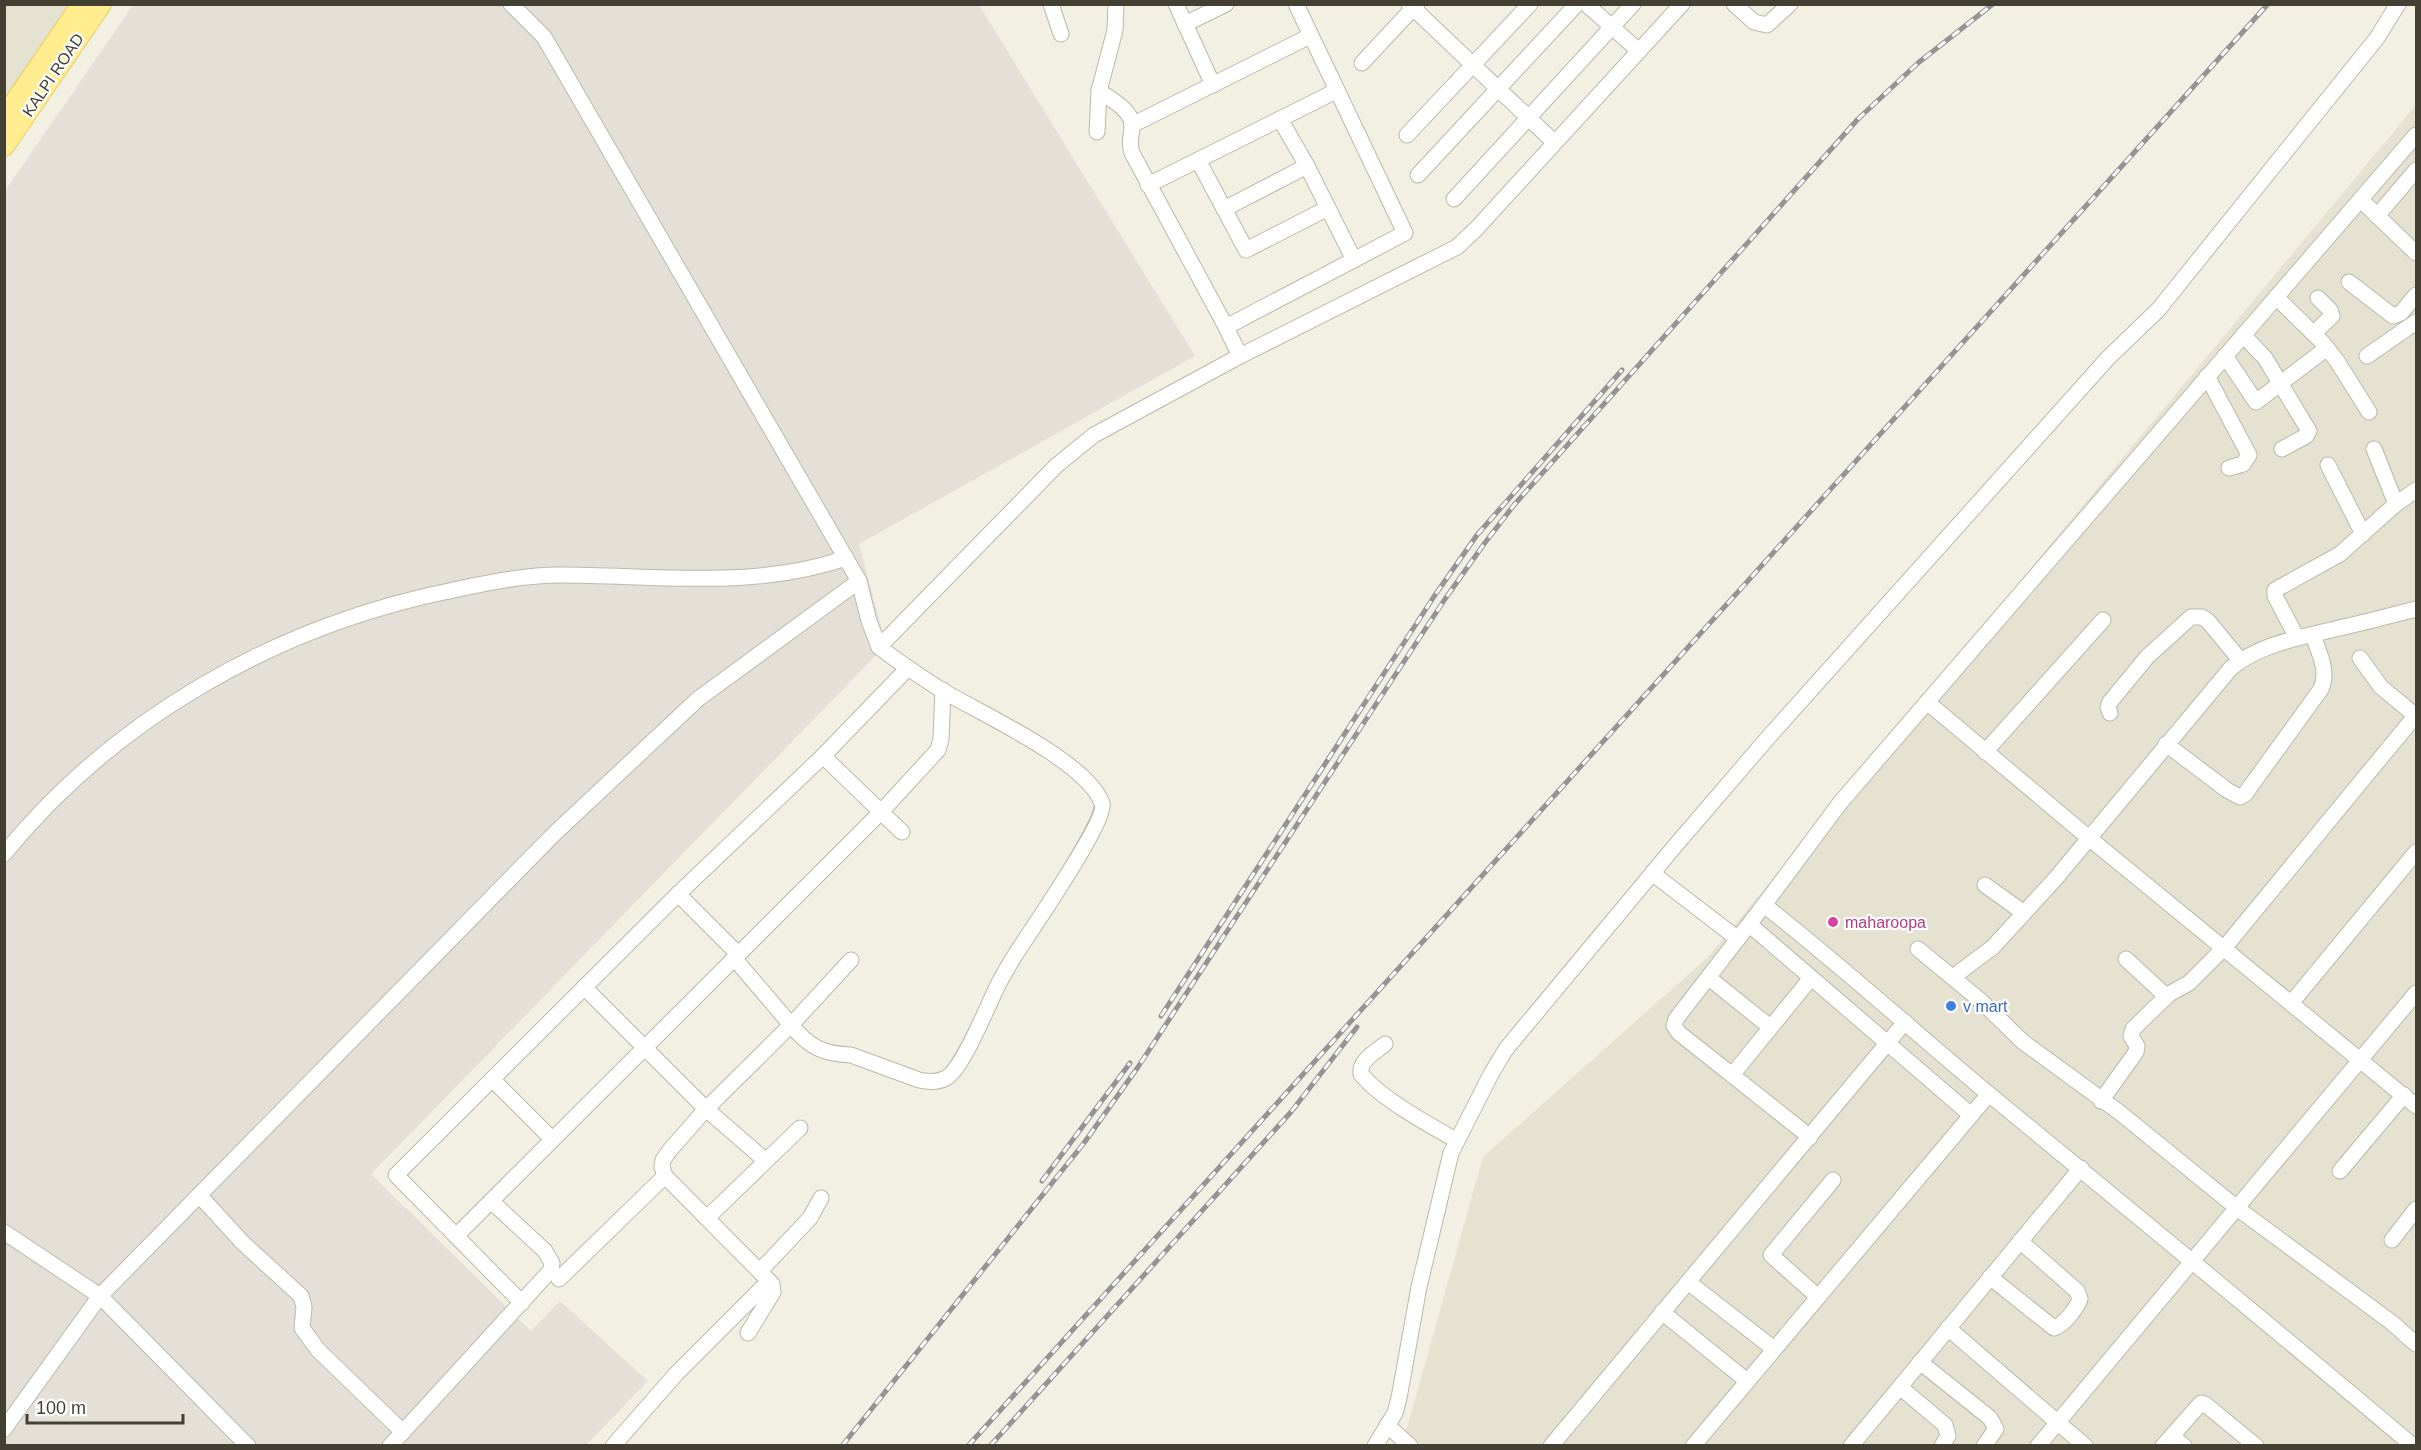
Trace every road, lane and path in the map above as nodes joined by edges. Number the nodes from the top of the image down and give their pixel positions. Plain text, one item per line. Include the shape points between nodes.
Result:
1 (82, 4) edge
2 (101, 4) edge
3 (511, 4) edge
4 (1051, 4) edge
5 (1116, 4) edge
6 (1176, 4) edge
7 (1226, 4) edge
8 (1296, 4) edge
9 (1530, 4) edge
10 (1577, 4) edge
11 (1586, 4) edge
12 (1633, 4) edge
13 (1682, 4) edge
14 (1734, 4) edge
15 (1790, 4) edge
16 (2398, 4) edge
17 (1413, 6) edge
18 (1185, 24) junction
19 (1612, 27) junction
20 (1061, 33) dead end
21 (1310, 36) junction
22 (1639, 51) junction
23 (1362, 63) dead end
24 (1471, 65) junction
25 (1213, 85) junction
26 (1497, 90) junction
27 (1099, 91) junction
28 (1336, 91) junction
29 (1527, 117) junction
30 (4, 118) edge
31 (1280, 119) junction
32 (1132, 125) junction
33 (1097, 132) dead end
34 (1407, 135) dead end
35 (2416, 135) edge
36 (1554, 142) junction
37 (4, 146) edge
38 (1198, 160) junction
39 (1307, 166) junction
40 (2416, 170) edge
41 (1418, 175) dead end
42 (1148, 185) junction
43 (1454, 199) dead end
44 (2361, 200) junction
45 (1328, 208) junction
46 (1224, 209) junction
47 (2377, 216) junction
48 (2416, 253) edge
49 (1354, 260) junction
50 (2349, 282) dead end
51 (2416, 295) edge
52 (2276, 297) junction
53 (2318, 298) dead end
54 (2416, 322) edge
55 (1226, 327) junction
56 (2314, 333) junction
57 (2243, 335) junction
58 (2327, 348) junction
59 (1240, 356) junction
60 (2225, 356) junction
61 (2367, 356) dead end
62 (2207, 376) junction
63 (2281, 384) junction
64 (2369, 412) dead end
65 (2282, 449) dead end
66 (2374, 449) dead end
67 (2328, 465) dead end
68 (2229, 468) dead end
69 (2416, 490) edge
70 (2396, 504) junction
71 (2363, 534) junction
72 (846, 558) junction
73 (859, 581) junction
74 (2416, 609) edge
75 (2103, 620) dead end
76 (2313, 634) junction
77 (2297, 638) junction
78 (879, 647) junction
79 (2360, 658) dead end
80 (2240, 660) junction
81 (908, 668) junction
82 (943, 690) junction
83 (1927, 702) junction
84 (2109, 712) dead end
85 (2416, 715) edge
86 (2166, 744) junction
87 (1985, 752) junction
88 (823, 756) junction
89 (881, 812) junction
90 (902, 832) dead end
91 (2089, 838) junction
92 (2416, 852) edge
93 (4, 854) edge
94 (1653, 873) junction
95 (1984, 885) dead end
96 (678, 894) junction
97 (1764, 905) junction
98 (2024, 913) junction
99 (1750, 925) junction
100 (1738, 939) junction
101 (2225, 947) junction
102 (1918, 949) dead end
103 (736, 956) junction
104 (2126, 958) dead end
105 (851, 960) dead end
106 (1953, 977) junction
107 (1709, 978) junction
108 (1811, 978) junction
109 (584, 987) junction
110 (2416, 993) edge
111 (2166, 996) junction
112 (2292, 1002) junction
113 (1905, 1022) junction
114 (791, 1025) junction
115 (1770, 1027) junction
116 (1888, 1042) junction
117 (1385, 1044) dead end
118 (643, 1047) junction
119 (2360, 1059) junction
120 (1732, 1075) junction
121 (492, 1079) junction
122 (1989, 1094) junction
123 (2404, 1095) junction
124 (2102, 1101) junction
125 (2416, 1106) edge
126 (706, 1109) junction
127 (1971, 1115) junction
128 (800, 1128) dead end
129 (1810, 1137) junction
130 (552, 1139) junction
131 (1456, 1140) junction
132 (766, 1161) junction
133 (2081, 1168) junction
134 (2340, 1171) dead end
135 (665, 1176) junction
136 (1833, 1180) dead end
137 (199, 1195) junction
138 (821, 1198) dead end
139 (491, 1201) junction
140 (2236, 1208) junction
141 (2416, 1209) edge
142 (707, 1218) junction
143 (4, 1233) edge
144 (456, 1236) junction
145 (2392, 1240) dead end
146 (2020, 1241) junction
147 (2192, 1262) junction
148 (765, 1276) junction
149 (1990, 1277) junction
150 (559, 1279) dead end
151 (1688, 1282) junction
152 (100, 1296) junction
153 (1818, 1297) junction
154 (522, 1303) junction
155 (1662, 1312) junction
156 (1948, 1328) junction
157 (748, 1333) dead end
158 (2416, 1344) edge
159 (1774, 1349) junction
160 (1920, 1362) junction
161 (1747, 1381) junction
162 (1899, 1387) junction
163 (2058, 1420) junction
164 (1387, 1425) junction
165 (4, 1429) edge
166 (403, 1432) junction
167 (2168, 1441) edge
168 (248, 1446) edge
169 (390, 1446) edge
170 (613, 1446) edge
171 (1375, 1446) edge
172 (1410, 1446) edge
173 (1551, 1446) edge
174 (1693, 1446) edge
175 (1851, 1446) edge
176 (1942, 1446) edge
177 (1984, 1446) edge
178 (2038, 1446) edge
179 (2085, 1446) edge
180 (2184, 1446) edge
181 (2256, 1446) edge
182 (2413, 1446) edge

1 - 30 main road, KALPI ROAD
2 - 37 main road, KALPI ROAD
3 - 72 street via 544,37
4 - 20 street
5 - 27 street via 1115,30
6 - 18 street
7 - 18 street
8 - 21 street
9 - 24 street
10 - 26 street
11 - 19 street
12 - 19 street
13 - 22 street
14 - 15 street via 1754,22 1767,25
16 - 94 street via 2370,47 2158,310 2100,367 1766,740
17 - 23 street
17 - 24 street
18 - 25 street
19 - 22 street
19 - 29 street
21 - 25 street
21 - 28 street
22 - 36 street
24 - 26 street
24 - 34 street
25 - 32 street
26 - 29 street
26 - 41 street
27 - 32 street via 1127,113
27 - 33 street
28 - 31 street
28 - 49 street via 1405,233
29 - 36 street
29 - 43 street
31 - 38 street
31 - 39 street
32 - 42 street via 1129,144
35 - 44 street
36 - 59 street via 1457,247
38 - 42 street
38 - 46 street
39 - 45 street
39 - 46 street
40 - 47 street
42 - 55 street
44 - 47 street
44 - 52 street
45 - 46 street via 1246,250
45 - 49 street
47 - 48 street
49 - 55 street
50 - 51 street via 2393,316 2401,313
52 - 56 street
52 - 57 street
53 - 56 street via 2332,316
54 - 61 street
55 - 59 street
56 - 58 street
57 - 60 street
57 - 63 street via 2260,351
58 - 63 street
58 - 64 street
59 - 78 street via 1079,446
60 - 62 street
60 - 63 street via 2256,402
62 - 68 street via 2249,455 2243,464
62 - 83 street
63 - 65 street via 2309,431
66 - 70 street
67 - 71 street
69 - 70 street
70 - 71 street
71 - 77 street via 2340,554 2275,590
72 - 73 street
72 - 93 street via 821,567 729,579 558,575 526,578 418,597 334,623 258,656 182,697 98,759 56,797
73 - 78 street
73 - 137 street via 681,715 554,834
74 - 76 street
75 - 87 street
76 - 77 street
76 - 86 street via 2325,680 2245,794 2240,797 2227,790
77 - 80 street
78 - 81 street
79 - 85 street via 2381,687
80 - 84 street via 2208,621 2191,617 2147,657 2109,702
80 - 86 street
81 - 82 street
81 - 88 street
82 - 89 street via 938,750
82 - 114 street via 1069,766 1101,801 1101,816 999,982 959,1064 946,1078 919,1080 851,1055 821,1050 806,1042
83 - 87 street
83 - 97 street via 1840,803
85 - 101 street
86 - 91 street
87 - 91 street
88 - 89 street
88 - 96 street
89 - 90 street
89 - 103 street
91 - 98 street
91 - 101 street
92 - 112 street
94 - 100 street
94 - 131 street via 1506,1049
95 - 98 street
96 - 103 street
96 - 109 street
97 - 99 street
97 - 113 street
98 - 106 street via 1993,947
99 - 100 street
99 - 108 street
100 - 107 street
101 - 111 street via 2189,983
101 - 112 street
102 - 106 street
103 - 114 street
103 - 118 street
104 - 111 street
105 - 114 street
106 - 124 street via 2024,1042
107 - 115 street
107 - 120 street via 1674,1026
108 - 115 street
108 - 116 street
109 - 118 street
109 - 121 street
110 - 119 street
111 - 124 street via 2132,1031 2136,1052
112 - 119 street
113 - 116 street
113 - 122 street
114 - 126 street
115 - 120 street
116 - 127 street
116 - 129 street
117 - 131 street via 1364,1061 1361,1074 1389,1098
118 - 126 street
118 - 130 street
119 - 123 street
119 - 140 street
120 - 129 street
121 - 130 street
121 - 144 street via 396,1175
122 - 127 street
122 - 133 street
123 - 125 street
123 - 134 street
124 - 140 street
126 - 132 street
126 - 135 street via 663,1160
127 - 153 street
128 - 132 street
129 - 151 street
130 - 139 street
131 - 164 street via 1426,1255 1400,1398
132 - 142 street
133 - 146 street
133 - 147 street
135 - 142 street
135 - 150 street
136 - 153 street via 1771,1255
137 - 152 street
137 - 166 street via 243,1244 296,1290 303,1302 301,1323 306,1335
138 - 148 street
139 - 144 street
139 - 154 street via 545,1251 552,1263 548,1275
140 - 147 street
140 - 158 street
141 - 145 street
142 - 148 street
143 - 152 street
144 - 154 street
146 - 149 street
146 - 149 street via 2077,1291 2077,1306 2054,1328
147 - 163 street
147 - 182 street
148 - 157 street via 772,1292
148 - 170 street
149 - 156 street
151 - 155 street
151 - 159 street
152 - 165 street
152 - 168 street
153 - 159 street
154 - 166 street
155 - 161 street
155 - 173 street
156 - 160 street
156 - 163 street
159 - 161 street
160 - 162 street
160 - 177 street via 1990,1418 1996,1429
161 - 174 street
162 - 175 street
162 - 176 street via 1946,1425 1948,1436
163 - 178 street
163 - 179 street
164 - 171 street
164 - 172 street
166 - 169 street
167 - 180 street
167 - 181 street via 2201,1403

